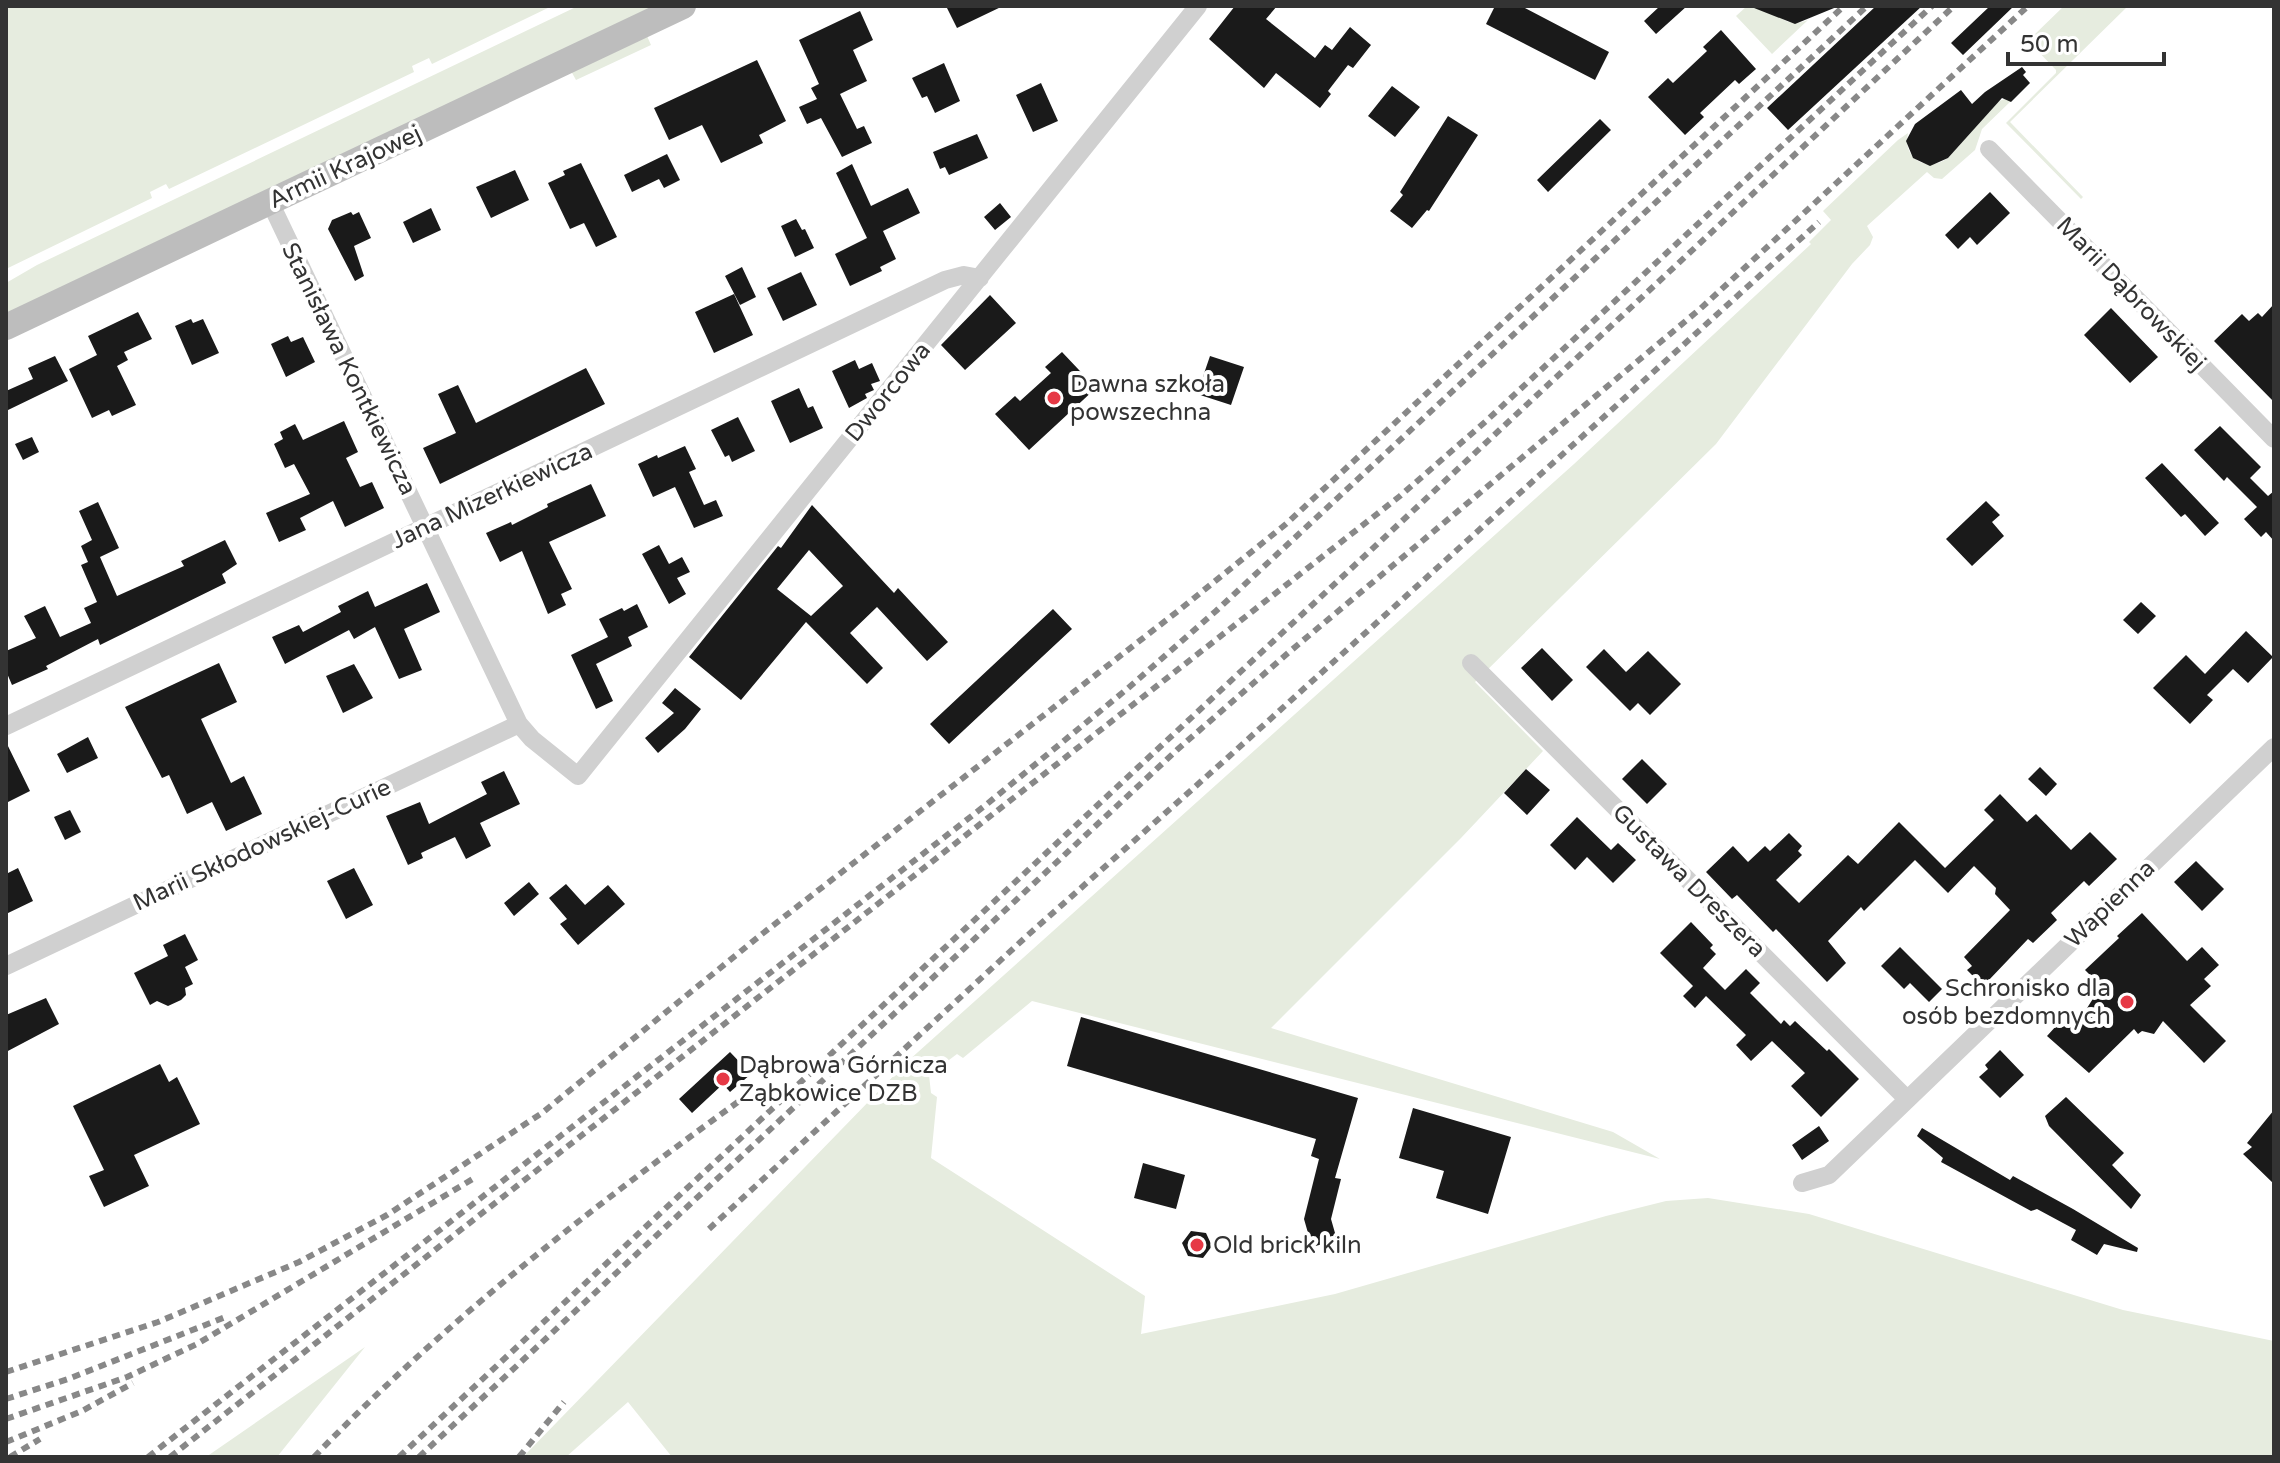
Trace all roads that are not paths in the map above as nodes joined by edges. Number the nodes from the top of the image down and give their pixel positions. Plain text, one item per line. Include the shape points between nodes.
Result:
1 (683, 6) edge
2 (1198, 6) edge
3 (1989, 149) dead end
4 (270, 202) junction
5 (980, 278) junction
6 (6, 327) edge
7 (2274, 439) edge
8 (425, 528) junction
9 (1471, 663) dead end
10 (519, 724) junction
11 (6, 726) edge
12 (2274, 747) edge
13 (578, 776) joint
14 (6, 966) edge
15 (1907, 1099) junction
16 (1802, 1183) dead end

1 - 4 main road, Armii Krajowej
2 - 5 street, Dworcowa
3 - 7 street, Marii Dąbrowskiej
4 - 6 main road, Armii Krajowej
4 - 8 street, Stanisława Kontkiewicza
5 - 8 street, Jana Mizerkiewicza via 945,280
5 - 13 street, Dworcowa
8 - 10 street, Stanisława Kontkiewicza
8 - 11 street, Jana Mizerkiewicza
9 - 15 street, Gustawa Dreszera
10 - 13 street, Stanisława Kontkiewicza
10 - 14 street, Marii Skłodowskiej-Curie
12 - 15 street, Wapienna
15 - 16 street, Wapienna via 1829,1175

